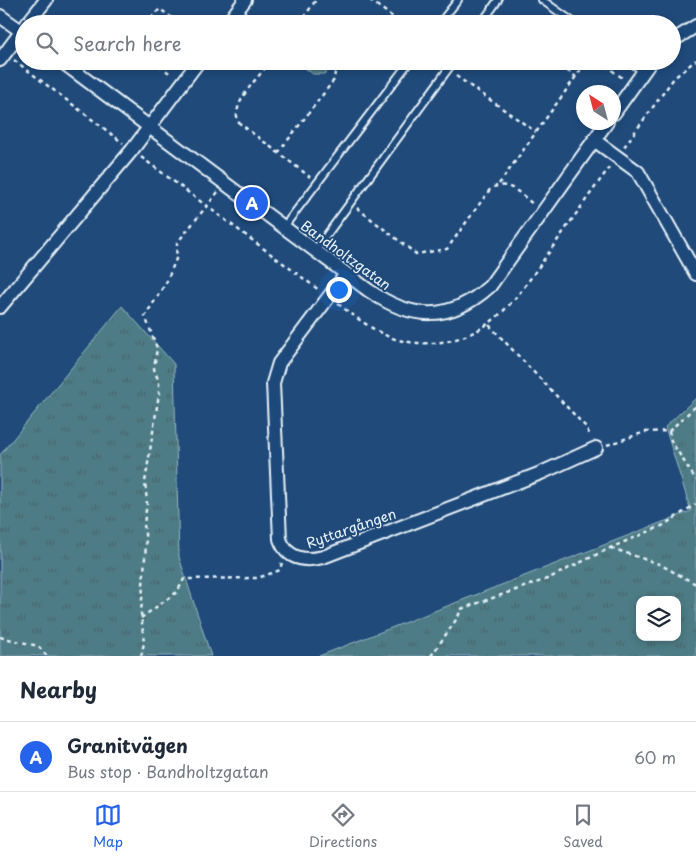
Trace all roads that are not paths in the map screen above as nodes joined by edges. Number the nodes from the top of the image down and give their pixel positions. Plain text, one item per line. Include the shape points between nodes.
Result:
1 (46, 0) edge
2 (245, 0) edge
3 (458, 0) edge
4 (498, 0) edge
5 (542, 0) edge
6 (35, 15) edge
7 (234, 15) edge
8 (446, 15) edge
9 (487, 15) edge
10 (563, 15) edge
11 (0, 16) edge
12 (15, 24) edge
13 (696, 26) edge
14 (681, 35) edge
15 (15, 40) edge
16 (2, 57) edge
17 (73, 70) edge
18 (192, 70) edge
19 (403, 70) edge
20 (447, 70) edge
21 (645, 70) edge
22 (621, 103) edge
23 (149, 127) junction
24 (601, 130) edge
25 (594, 140) junction
26 (283, 228) junction
27 (315, 251) junction
28 (346, 274) junction
29 (696, 274) edge
30 (0, 307) edge
31 (596, 448) road end

1 - 6 street
2 - 7 street
3 - 8 lane
4 - 9 lane
5 - 10 lane
11 - 12 street
13 - 14 street
15 - 16 street
17 - 23 street, Bandholtzgatan
18 - 23 street
19 - 26 lane
20 - 27 lane
21 - 22 street
23 - 26 street, Bandholtzgatan
23 - 30 street
24 - 25 street, Bandholtzgatan
25 - 28 street, Bandholtzgatan via 490,286 467,304 428,314 403,310 387,303
25 - 29 street via 638,172
26 - 27 street, Bandholtzgatan
27 - 28 street, Bandholtzgatan
28 - 31 street, Ryttargången via 279,363 273,383 280,539 286,551 299,559 311,560 541,473

